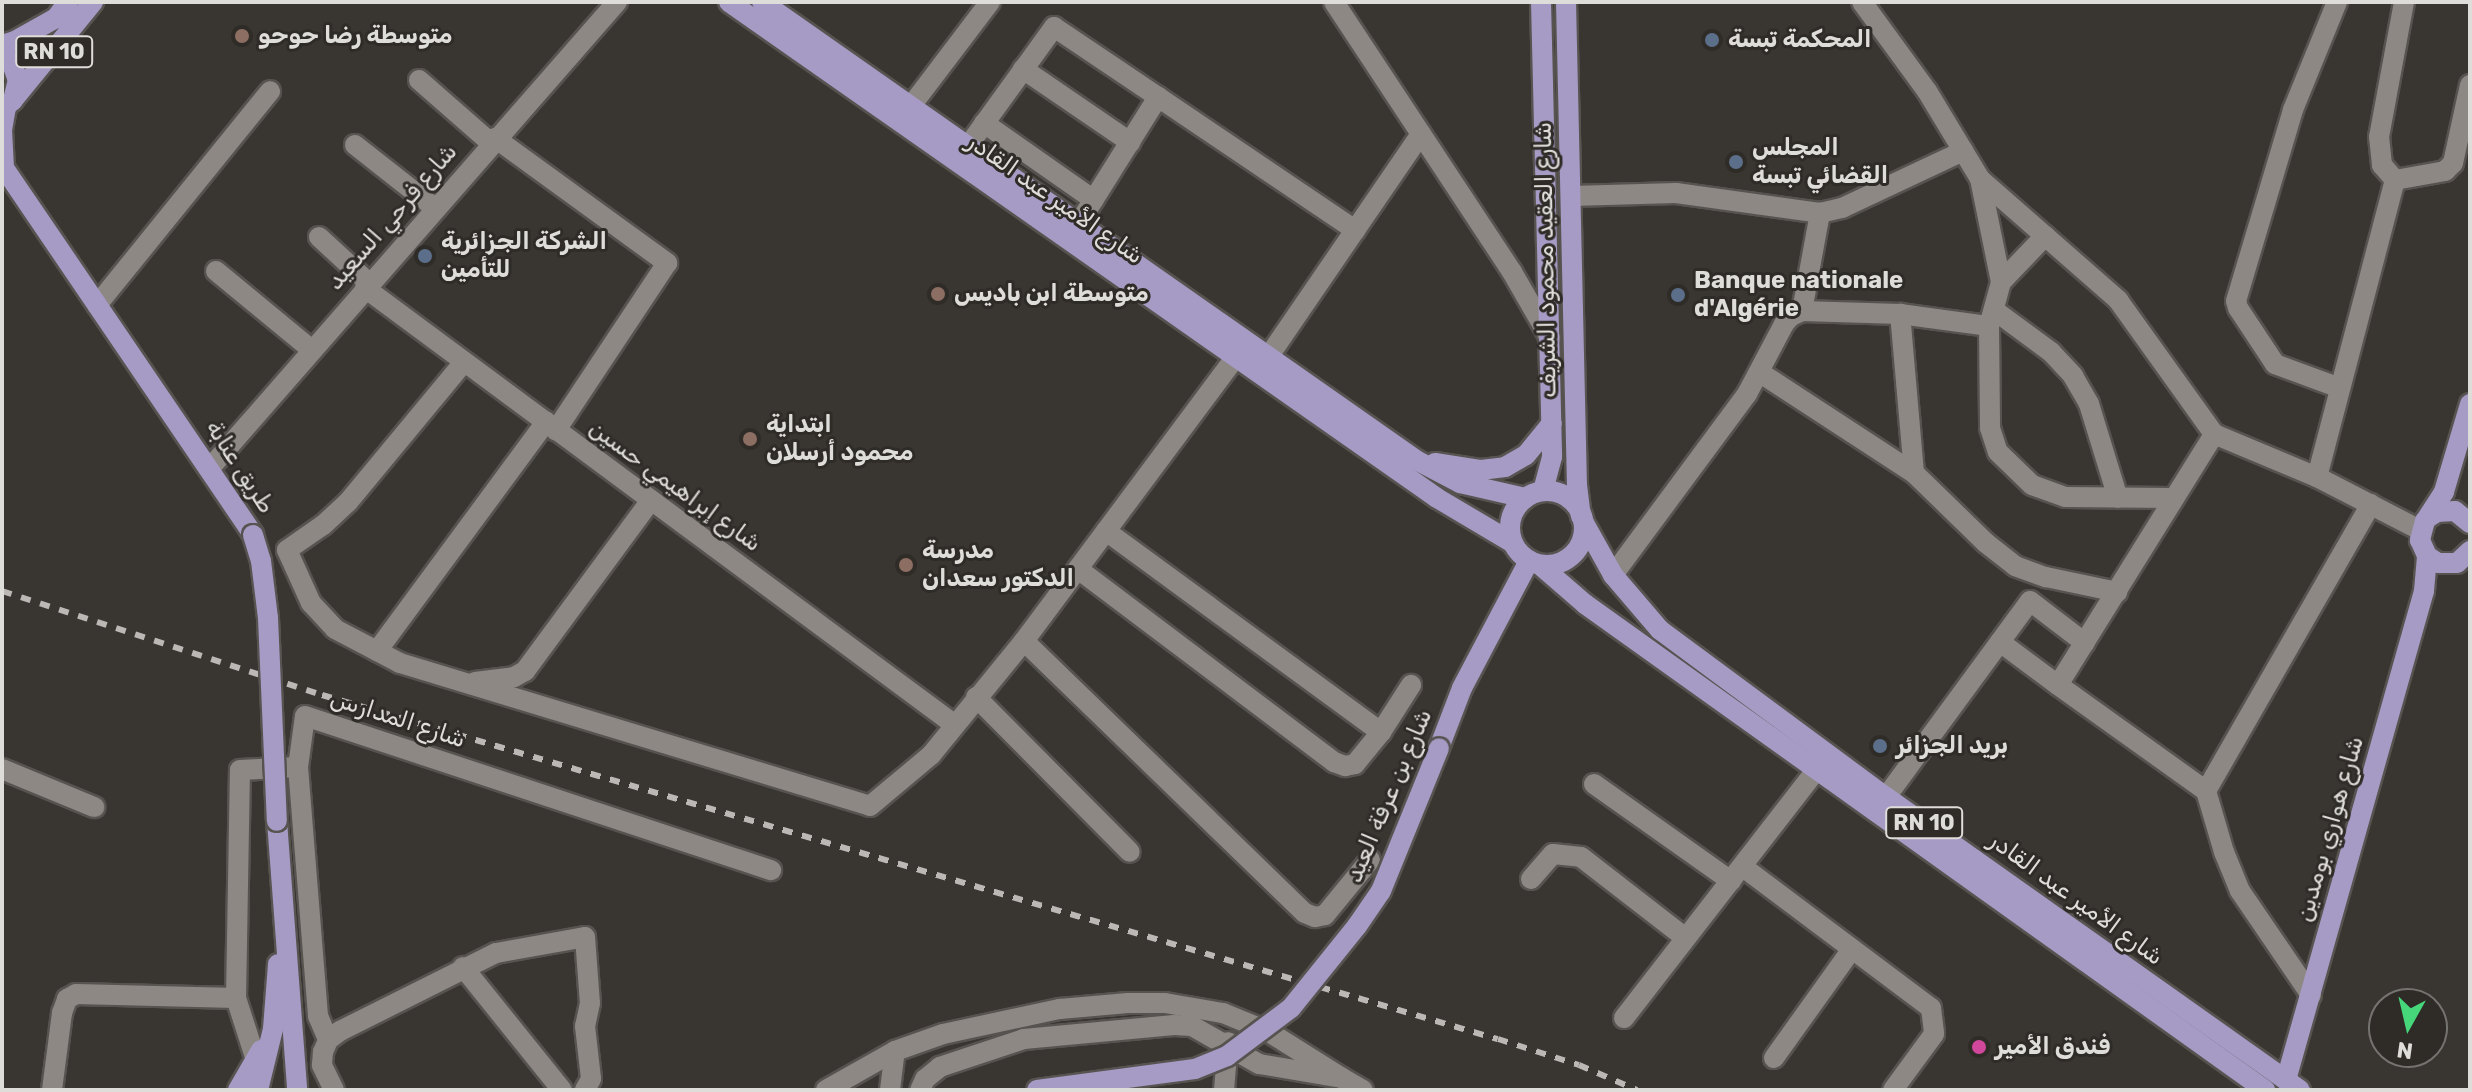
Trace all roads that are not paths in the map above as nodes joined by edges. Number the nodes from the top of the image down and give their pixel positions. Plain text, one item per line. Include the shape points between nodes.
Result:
1 (68, 2) edge
2 (93, 2) edge
3 (617, 2) edge
4 (729, 2) edge
5 (762, 2) edge
6 (990, 2) edge
7 (1334, 2) edge
8 (1541, 2) edge
9 (1566, 2) edge
10 (1862, 2) edge
11 (2337, 2) edge
12 (2404, 2) edge
13 (2, 45) edge
14 (2, 54) edge
15 (1023, 69) junction
16 (419, 80) dead end
17 (2470, 85) edge
18 (270, 91) dead end
19 (1158, 97) junction
20 (7, 106) edge
21 (911, 106) junction
22 (984, 123) junction
23 (1421, 134) junction
24 (493, 140) junction
25 (1130, 142) junction
26 (355, 145) dead end
27 (968, 146) junction
28 (1963, 151) junction
29 (3, 168) edge
30 (1980, 179) junction
31 (2395, 180) junction
32 (1572, 196) junction
33 (1094, 200) junction
34 (435, 208) junction
35 (1820, 213) junction
36 (1079, 223) junction
37 (1355, 230) junction
38 (2045, 236) junction
39 (319, 237) dead end
40 (216, 271) dead end
41 (2001, 282) junction
42 (367, 286) junction
43 (97, 305) junction
44 (1802, 311) junction
45 (1900, 314) junction
46 (1992, 318) junction
47 (1248, 340) junction
48 (1551, 341) junction
49 (312, 350) junction
50 (1236, 358) junction
51 (464, 362) junction
52 (1263, 365) junction
53 (1759, 372) junction
54 (2340, 388) junction
55 (2470, 404) edge
56 (1552, 423) junction
57 (551, 426) junction
58 (2214, 434) junction
59 (1416, 460) junction
60 (210, 468) junction
61 (1914, 473) junction
62 (2317, 477) junction
63 (1534, 495) junction
64 (2118, 498) junction
65 (2171, 498) junction
66 (651, 500) junction
67 (2371, 504) junction
68 (2469, 514) edge
69 (1582, 518) junction
70 (2425, 524) junction
71 (1106, 531) junction
72 (1513, 543) junction
73 (2427, 556) junction
74 (2461, 561) edge
75 (1534, 563) junction
76 (1078, 569) junction
77 (1613, 575) junction
78 (2046, 577) junction
79 (2424, 591) junction
80 (2117, 592) junction
81 (2030, 601) junction
82 (1024, 641) junction
83 (2000, 642) junction
84 (2085, 643) junction
85 (377, 651) junction
86 (467, 683) junction
87 (1411, 685) dead end
88 (2058, 685) junction
89 (976, 697) junction
90 (955, 725) junction
91 (1381, 732) junction
92 (1829, 753) junction
93 (298, 767) junction
94 (2, 769) edge
95 (1817, 771) junction
96 (1594, 784) dead end
97 (2206, 791) junction
98 (1886, 797) junction
99 (94, 807) dead end
100 (1130, 852) dead end
101 (1370, 860) dead end
102 (771, 870) dead end
103 (1737, 874) junction
104 (1531, 879) dead end
105 (283, 896) junction
106 (1684, 937) junction
107 (1852, 949) junction
108 (463, 967) junction
109 (2311, 995) junction
110 (236, 998) junction
111 (1223, 1013) junction
112 (1624, 1018) dead end
113 (273, 1029) junction
114 (328, 1040) junction
115 (1228, 1048) junction
116 (895, 1051) junction
117 (1774, 1058) dead end
118 (256, 1060) junction
119 (1342, 1078) junction
120 (1294, 1081) edge
121 (2293, 1085) edge
122 (52, 1090) edge
123 (238, 1090) edge
124 (258, 1090) edge
125 (297, 1090) edge
126 (334, 1090) edge
127 (562, 1090) edge
128 (585, 1090) edge
129 (826, 1090) edge
130 (890, 1090) edge
131 (920, 1090) edge
132 (1037, 1090) edge
133 (1224, 1090) edge
134 (1363, 1090) edge
135 (1893, 1090) edge
136 (2263, 1090) edge

1 - 13 main road, RN 10 via 56,18
2 - 20 main road, RN 10
3 - 24 street, شارع فرحي السعيد
4 - 50 main road, شارع الأمير عبد القادر
5 - 21 main road, شارع الأمير عبد القادر
6 - 21 street
7 - 23 street
8 - 48 main road, شارع العقيد محمود الشريف
9 - 32 main road, شارع العقيد محمود الشريف
10 - 28 street
11 - 54 street via 2293,110 2236,301 2275,364
12 - 31 street via 2379,137 2382,165
14 - 20 main road, طريق عنابة via 18,80
15 - 19 street via 1054,27
15 - 22 street
15 - 25 street
16 - 24 street
17 - 31 street via 2453,163 2433,174
18 - 43 street
19 - 25 street
19 - 37 street
20 - 29 main road, طريق عنابة
21 - 27 main road, شارع الأمير عبد القادر
22 - 27 street
22 - 33 street
23 - 37 street
23 - 48 street
24 - 34 street, شارع فرحي السعيد
24 - 57 street via 667,263
25 - 33 street
26 - 34 street
27 - 36 main road, شارع الأمير عبد القادر
28 - 30 street
28 - 35 street via 1842,208
29 - 43 main road, طريق عنابة
30 - 38 street
30 - 41 street
31 - 54 street
32 - 35 street via 1676,193
32 - 69 main road, شارع العقيد محمود الشريف
33 - 36 street
34 - 42 street, شارع فرحي السعيد
35 - 44 street
36 - 47 main road, شارع الأمير عبد القادر
37 - 52 street
38 - 41 street
38 - 58 street via 2118,300
39 - 42 street, شارع إبراهيمي حسين
40 - 49 street
41 - 46 street
42 - 49 street, شارع فرحي السعيد
42 - 51 street, شارع إبراهيمي حسين
43 - 60 main road, طريق عنابة
44 - 45 street
44 - 53 street via 1784,324
45 - 46 street
45 - 61 street
46 - 64 street via 2051,352 2073,376 2089,404
46 - 64 street via 1990,428 1998,452 2048,494
47 - 50 street
47 - 52 main road, شارع الأمير عبد القادر
48 - 56 main road, شارع العقيد محمود الشريف
49 - 60 street, شارع فرحي السعيد
50 - 52 main road, شارع الأمير عبد القادر
50 - 71 street
51 - 57 street, شارع إبراهيمي حسين
51 - 85 street via 348,502 287,550 311,603 335,629
52 - 59 main road, شارع الأمير عبد القادر
52 - 72 main road, شارع الأمير عبد القادر via 1437,498
53 - 61 street
53 - 77 street
54 - 62 street
55 - 70 main road via 2444,492
56 - 59 main road via 1526,455 1505,467 1481,470
56 - 63 main road, شارع العقيد محمود الشريف via 1550,475
57 - 66 street, شارع إبراهيمي حسين
57 - 85 street
58 - 62 street
58 - 65 street
59 - 63 main road, شارع الأمير عبد القادر via 1460,483
60 - 105 main road, طريق عنابة, bridge via 253,535 261,561
61 - 78 street via 2015,566
62 - 67 street
63 - 69 main road via 1561,493
63 - 72 main road via 1511,518
64 - 65 street
65 - 80 street
66 - 86 street via 525,671
66 - 90 street, شارع إبراهيمي حسين
67 - 70 street
67 - 97 street
68 - 70 main road via 2446,510
69 - 75 main road via 1585,533 1574,554 1552,565
69 - 77 main road, شارع الأمير عبد القادر / RN 10
70 - 73 main road, شارع هواري بومدين via 2422,549
71 - 76 street
71 - 91 street
72 - 75 main road
73 - 74 main road
73 - 79 main road, شارع هواري بومدين
74 - 79 main road, شارع هواري بومدين
75 - 95 main road, شارع الأمير عبد القادر / RN 10
75 - 132 main road, شارع بن عرفة العيد, bridge via 1462,688 1381,891 1291,1008 1227,1056 1195,1069
76 - 82 street
76 - 91 street via 1334,762 1355,764
77 - 92 main road, شارع الأمير عبد القادر / RN 10 via 1660,630
78 - 80 street
78 - 81 street
79 - 109 main road, شارع هواري بومدين
80 - 84 street
81 - 83 street
81 - 84 street
82 - 89 street
82 - 101 street via 1305,913 1325,915
83 - 88 street
83 - 98 street
84 - 88 street
85 - 86 street
86 - 90 street via 870,806 931,755
87 - 91 street
88 - 97 street
89 - 90 street
89 - 100 street
92 - 95 street
92 - 98 main road, شارع الأمير عبد القادر / RN 10
93 - 102 street, شارع المدارس via 305,716
93 - 110 street via 240,770
93 - 114 street via 317,1000
94 - 99 street
95 - 103 street
95 - 136 main road, شارع الأمير عبد القادر / RN 10
96 - 103 street
97 - 109 street via 2240,891
98 - 121 main road, شارع الأمير عبد القادر / RN 10
103 - 106 street
103 - 107 street
104 - 106 street via 1553,854 1581,857
105 - 113 main road, طريق عنابة
105 - 125 main road, طريق عنابة
106 - 112 street
107 - 117 street
107 - 135 street via 1931,1008 1935,1019 1934,1034
108 - 114 street
108 - 127 street
108 - 128 street via 496,953 585,937 591,1079
109 - 121 main road, شارع هواري بومدين
110 - 118 street
110 - 122 street via 76,994 67,999 62,1013
111 - 115 street
111 - 116 street via 1165,1003 1060,1009 997,1020
111 - 119 street via 1269,1032
113 - 118 main road
113 - 124 main road, طريق عنابة
114 - 126 street via 322,1065
115 - 120 street
115 - 131 street via 1192,1026 1174,1025 1024,1039 940,1067
115 - 133 street
116 - 129 street
116 - 130 street
118 - 123 main road
119 - 120 street
119 - 134 street

